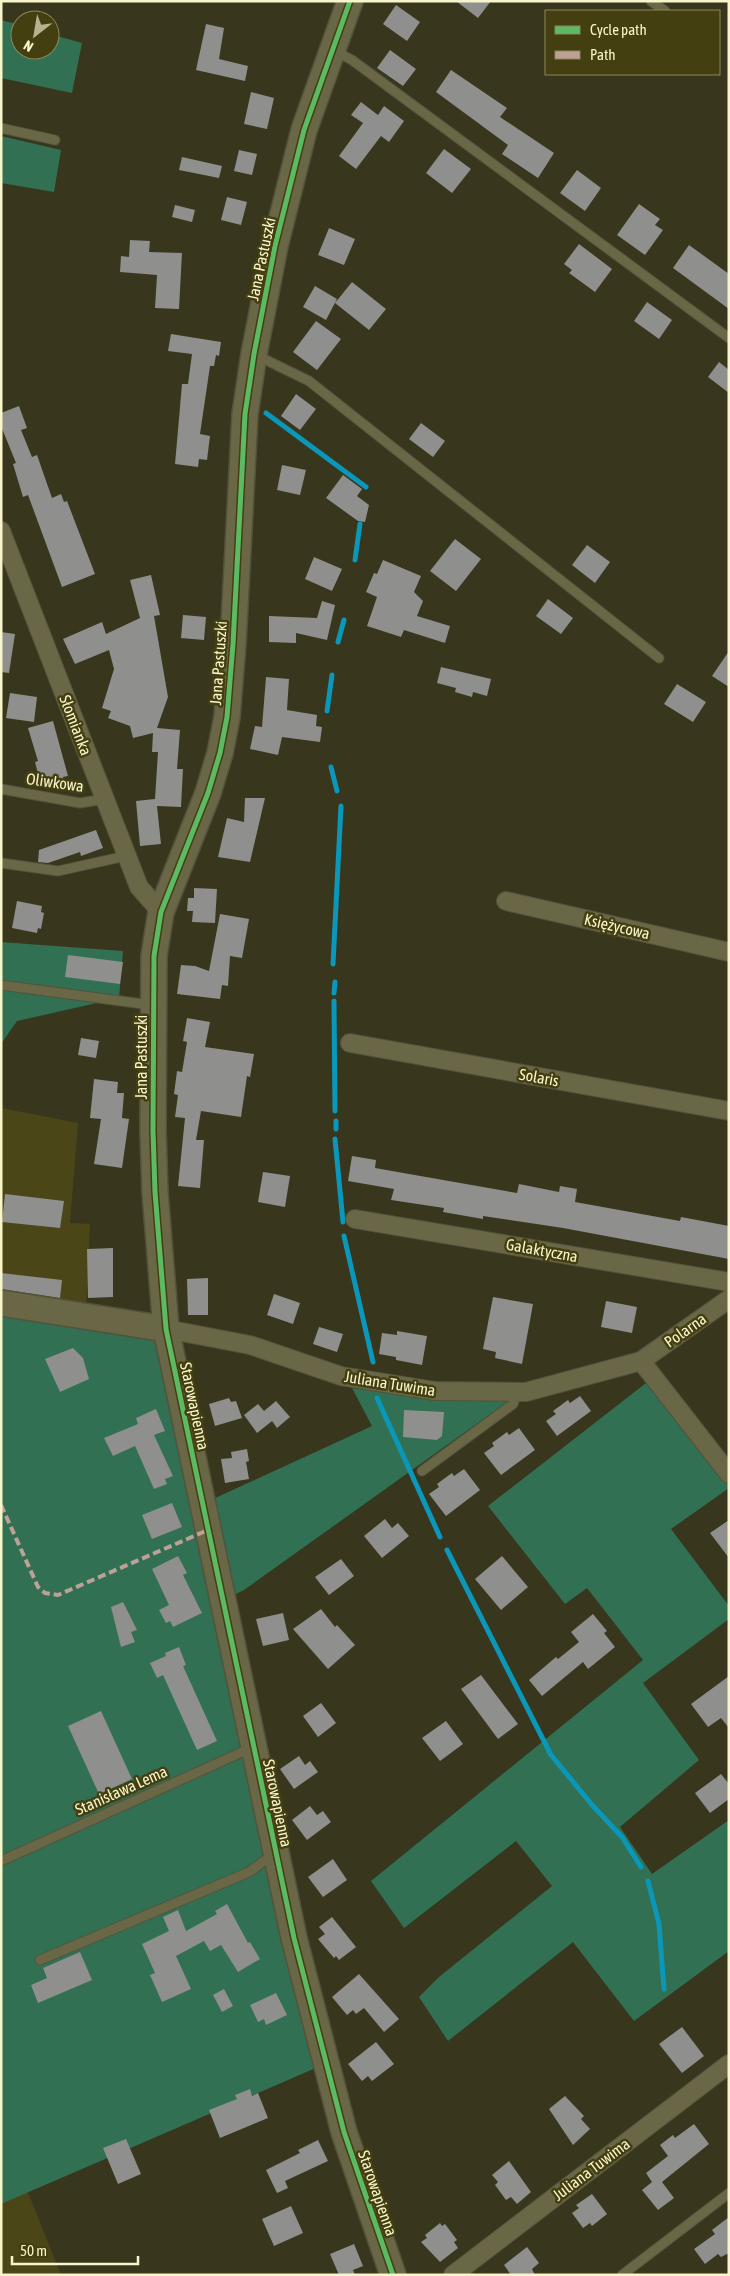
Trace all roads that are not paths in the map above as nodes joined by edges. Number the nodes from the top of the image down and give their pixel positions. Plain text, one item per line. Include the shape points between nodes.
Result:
1 (350, 1) edge
2 (651, 1) edge
3 (664, 10) edge
4 (332, 49) junction
5 (1, 128) edge
6 (55, 140) dead end
7 (729, 338) edge
8 (254, 354) junction
9 (1, 531) edge
10 (658, 658) dead end
11 (1, 789) edge
12 (105, 800) junction
13 (126, 856) junction
14 (1, 863) edge
15 (506, 901) dead end
16 (161, 912) junction
17 (729, 952) edge
18 (1, 985) edge
19 (154, 1006) junction
20 (350, 1043) dead end
21 (729, 1111) edge
22 (355, 1219) dead end
23 (729, 1282) edge
24 (729, 1299) edge
25 (1, 1303) edge
26 (166, 1329) junction
27 (641, 1361) junction
28 (518, 1392) junction
29 (422, 1471) dead end
30 (729, 1474) edge
31 (254, 1747) junction
32 (276, 1853) junction
33 (1, 1861) edge
34 (40, 1960) dead end
35 (729, 2064) edge
36 (729, 2193) edge
37 (393, 2275) edge
38 (453, 2275) edge
39 (622, 2275) edge

1 - 4 street, Jana Pastuszki
2 - 3 lane
4 - 7 lane via 352,60
4 - 8 street, Jana Pastuszki via 304,130 275,246
5 - 6 lane
8 - 10 lane via 309,381
8 - 16 street, Jana Pastuszki via 245,414 226,717 208,793
9 - 12 street, Słomianka
11 - 12 lane, Oliwkowa via 80,803
12 - 13 street, Słomianka
13 - 14 lane via 58,871
13 - 16 street, Słomianka via 139,887
15 - 17 street, Księżycowa
16 - 19 street, Jana Pastuszki via 154,956
18 - 19 lane
19 - 26 street, Jana Pastuszki via 155,1192
20 - 21 street, Solaris
22 - 23 street, Galaktyczna
24 - 27 street, Polarna
25 - 26 street, Juliana Tuwima
26 - 28 street, Juliana Tuwima via 250,1344 341,1376 435,1391
26 - 31 street, Starowapienna
27 - 28 street, Juliana Tuwima
27 - 30 street
28 - 29 lane via 513,1404
31 - 32 street, Starowapienna
31 - 33 lane, Stanisława Lema
32 - 34 lane via 249,1872
32 - 37 street, Starowapienna via 294,1938 344,2132
35 - 38 street, Juliana Tuwima
36 - 39 lane

